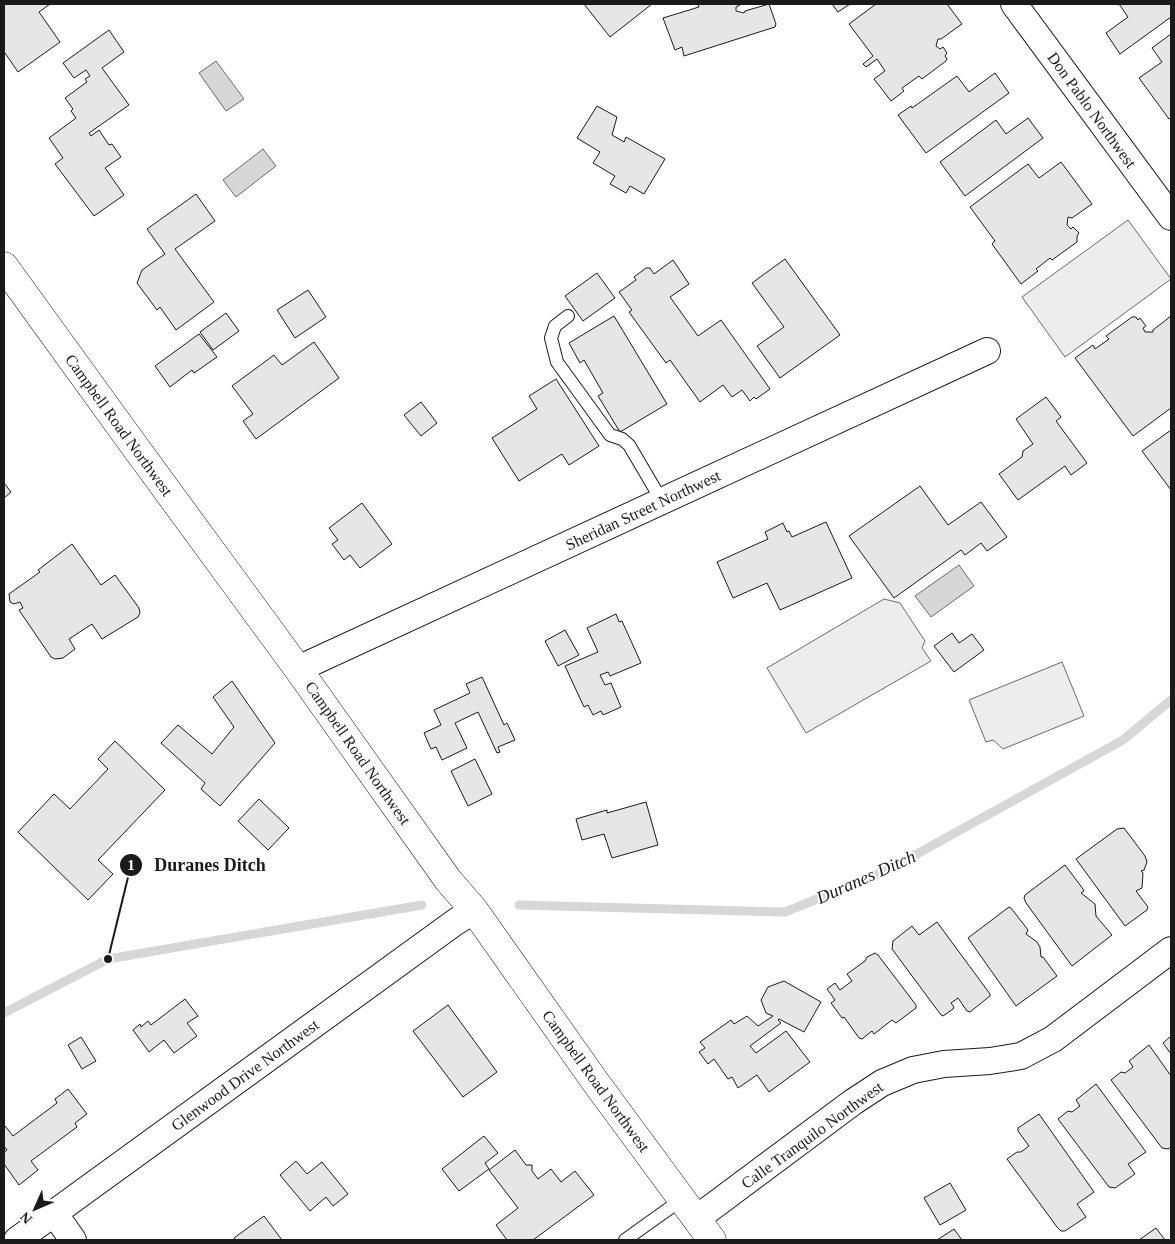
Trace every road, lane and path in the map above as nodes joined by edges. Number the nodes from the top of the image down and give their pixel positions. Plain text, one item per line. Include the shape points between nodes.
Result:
1 (1014, 4) edge
2 (1171, 217) edge
3 (4, 266) edge
4 (568, 316) dead end
5 (987, 351) dead end
6 (662, 501) junction
7 (298, 669) junction
8 (474, 910) junction
9 (1171, 950) edge
10 (54, 1213) junction
11 (696, 1220) edge
12 (17, 1240) edge
13 (74, 1240) edge
14 (624, 1240) edge

1 - 2 street, Don Pablo Northwest
3 - 7 street, Campbell Road Northwest
4 - 6 lane via 555,326 551,338 557,362 610,434 629,445
5 - 6 street, Sheridan Street Northwest
6 - 7 street, Sheridan Street Northwest
7 - 8 street, Campbell Road Northwest via 448,880
8 - 10 street, Glenwood Drive Northwest
8 - 11 street, Campbell Road Northwest
9 - 11 street, Calle Tranquilo Northwest via 1053,1039 1021,1056 913,1070 882,1083
10 - 12 street, Glenwood Drive Northwest
10 - 13 street
11 - 14 lane

